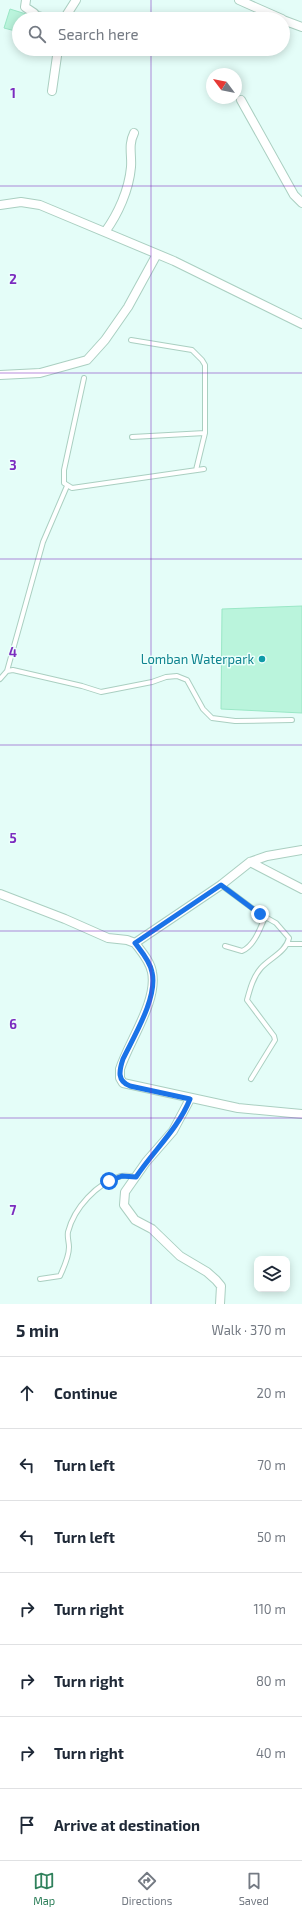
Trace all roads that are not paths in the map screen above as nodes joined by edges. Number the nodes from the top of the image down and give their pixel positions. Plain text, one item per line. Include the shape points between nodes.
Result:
1 (26, 0) edge
2 (76, 0) edge
3 (239, 0) edge
4 (32, 12) tunnel mouth
5 (68, 12) edge
6 (266, 12) edge
7 (290, 22) edge
8 (302, 27) edge
9 (57, 56) edge
10 (52, 91) dead end
11 (242, 102) edge
12 (134, 134) dead end
13 (302, 203) edge
14 (0, 205) edge
15 (105, 232) junction
16 (157, 254) junction
17 (302, 324) edge
18 (131, 340) dead end
19 (0, 375) edge
20 (84, 378) dead end
21 (205, 433) junction
22 (132, 437) dead end
23 (204, 469) dead end
24 (196, 470) junction
25 (67, 486) junction
26 (7, 672) junction
27 (0, 679) edge
28 (292, 720) dead end
29 (302, 850) edge
30 (250, 862) junction
31 (221, 885) junction
32 (302, 889) edge
33 (0, 894) edge
34 (260, 914) junction
35 (135, 943) junction
36 (288, 944) junction
37 (302, 944) edge
38 (225, 946) dead end
39 (251, 1079) dead end
40 (190, 1099) junction
41 (302, 1114) edge
42 (136, 1177) junction
43 (40, 1279) dead end
44 (220, 1304) edge

1 - 4 street via 24,7
2 - 5 street
3 - 6 street
7 - 8 street
9 - 10 street
11 - 13 street via 289,188
12 - 15 street via 130,144 131,169 126,190 117,214
14 - 15 street via 22,202 40,205
15 - 16 street
16 - 17 street
16 - 19 street via 128,307 87,360 40,372
18 - 21 lane via 192,350 202,360 205,365
20 - 25 lane via 64,470 64,483
21 - 22 lane
21 - 24 lane
23 - 24 lane
24 - 25 lane via 72,488
25 - 26 lane via 43,542
26 - 27 lane
26 - 28 lane via 13,670 101,692 177,676 188,680 203,709 212,718 235,721
29 - 30 street via 267,856
30 - 31 street
30 - 32 street
31 - 34 lane
31 - 35 street
33 - 35 street via 108,938
34 - 36 lane via 286,932 290,938
34 - 38 lane via 265,917 247,949 242,951
35 - 40 street via 153,972 150,1001 123,1059 120,1078 123,1083 130,1086
36 - 37 lane
36 - 39 lane via 261,968 253,980 246,1000 275,1040
40 - 41 street via 238,1108
40 - 42 street via 173,1131
42 - 43 lane via 122,1176 109,1181 86,1199 71,1222 67,1234 69,1247 60,1276
42 - 44 street via 125,1192 124,1205 135,1220 152,1229 180,1256 216,1280 221,1286

